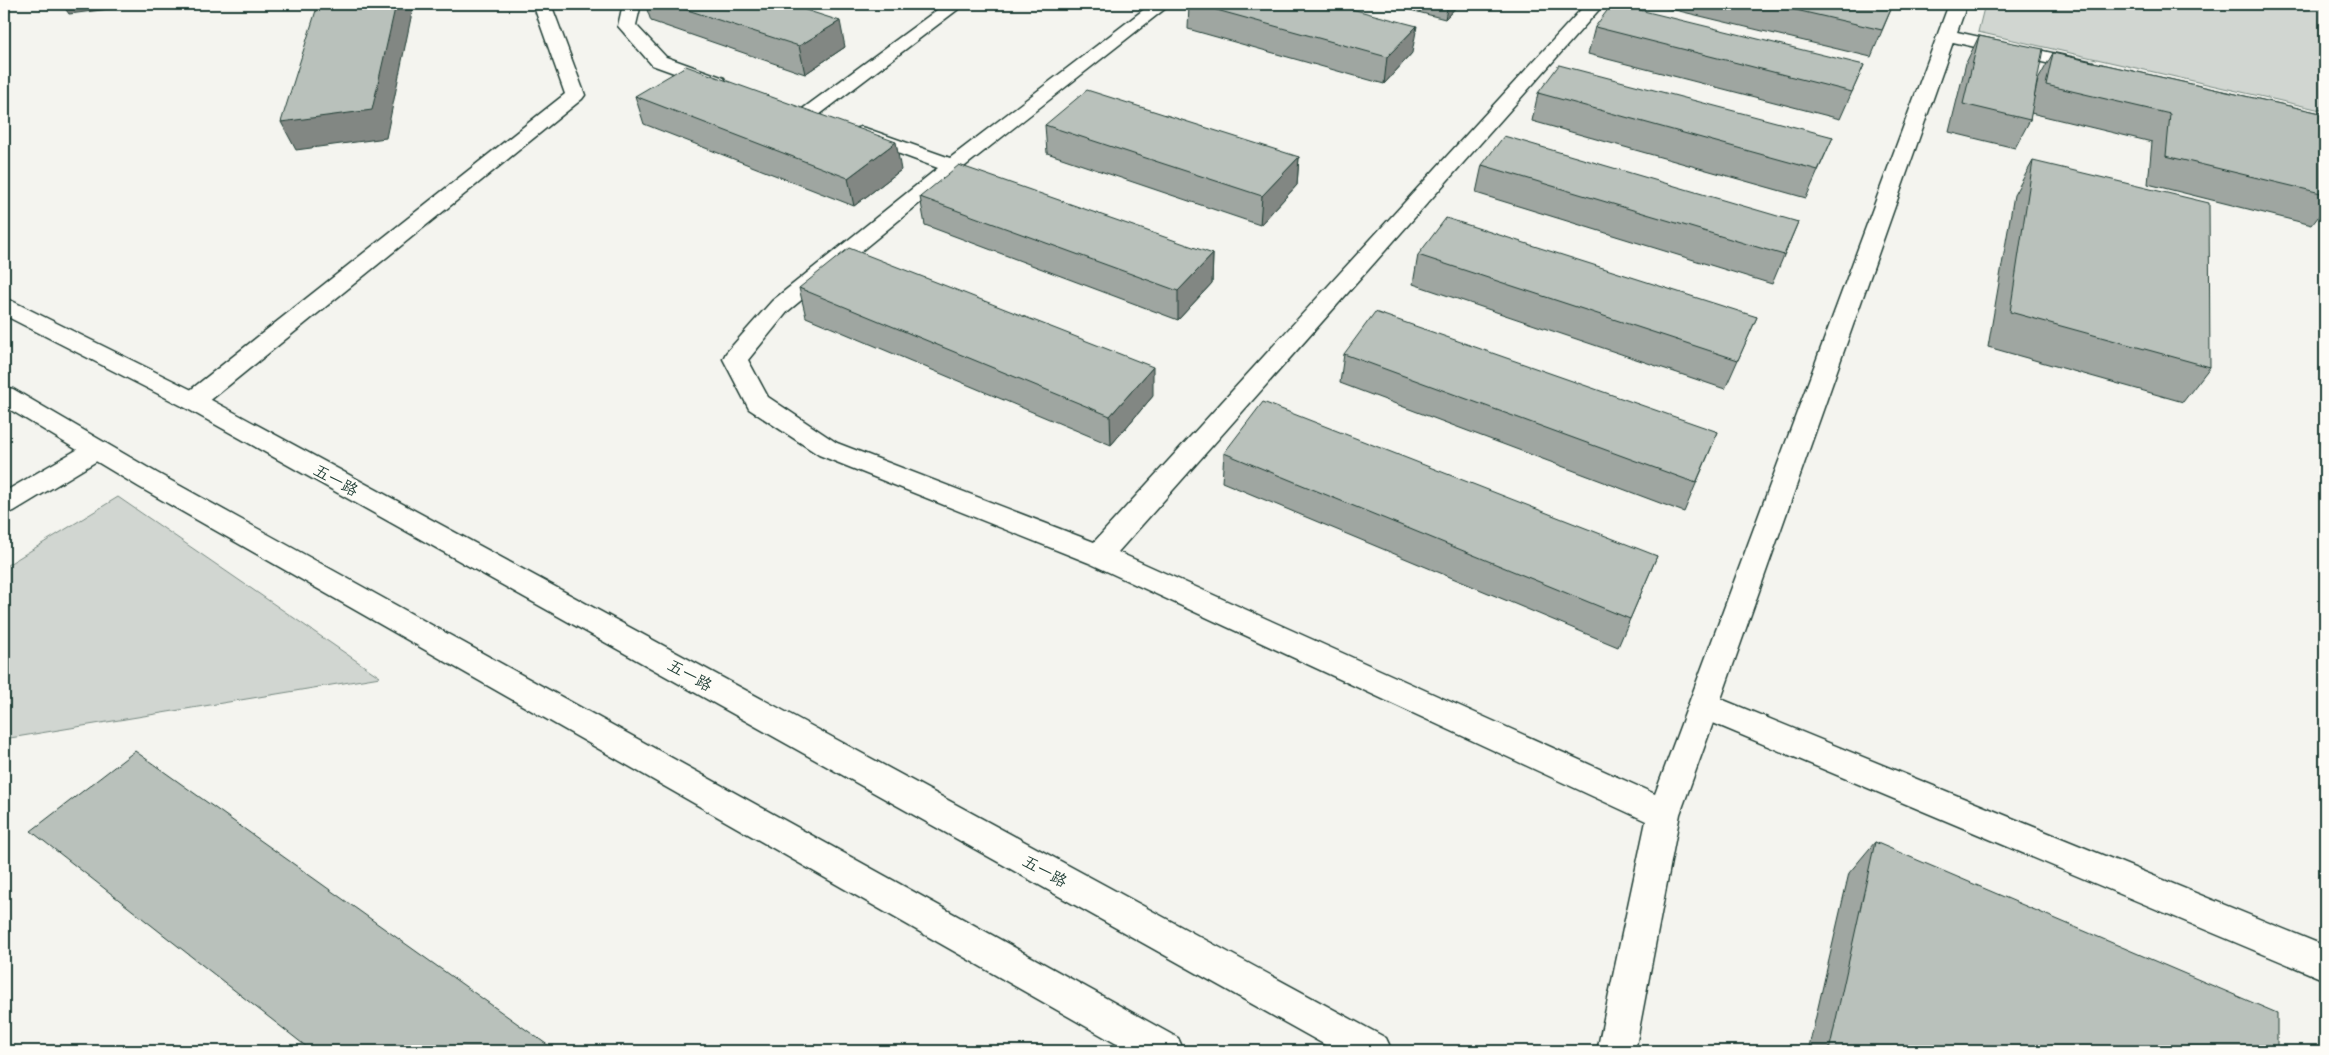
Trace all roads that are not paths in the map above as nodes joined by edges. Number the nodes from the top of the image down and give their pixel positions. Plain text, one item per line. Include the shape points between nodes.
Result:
1 (542, 4) edge
2 (632, 4) edge
3 (956, 4) edge
4 (1162, 4) edge
5 (1958, 4) edge
6 (1586, 5) edge
7 (1946, 35) junction
8 (2102, 69) edge
9 (743, 91) edge
10 (953, 166) junction
11 (4, 306) edge
12 (4, 395) edge
13 (193, 401) junction
14 (96, 450) junction
15 (4, 504) edge
16 (1098, 555) junction
17 (1704, 706) junction
18 (1664, 814) junction
19 (2325, 963) edge
20 (1165, 1051) edge
21 (1373, 1051) edge
22 (1616, 1051) edge

1 - 13 street via 574,95
2 - 9 street via 627,26 659,61
3 - 10 street via 799,111
4 - 10 street
5 - 7 street
6 - 16 street
7 - 8 street
7 - 17 street
10 - 16 street via 780,306 735,359 758,403 828,449
11 - 13 street, 五一路
12 - 14 street
13 - 21 street, 五一路
14 - 15 street
14 - 20 street
16 - 18 street
17 - 18 street
17 - 19 street
18 - 22 street

